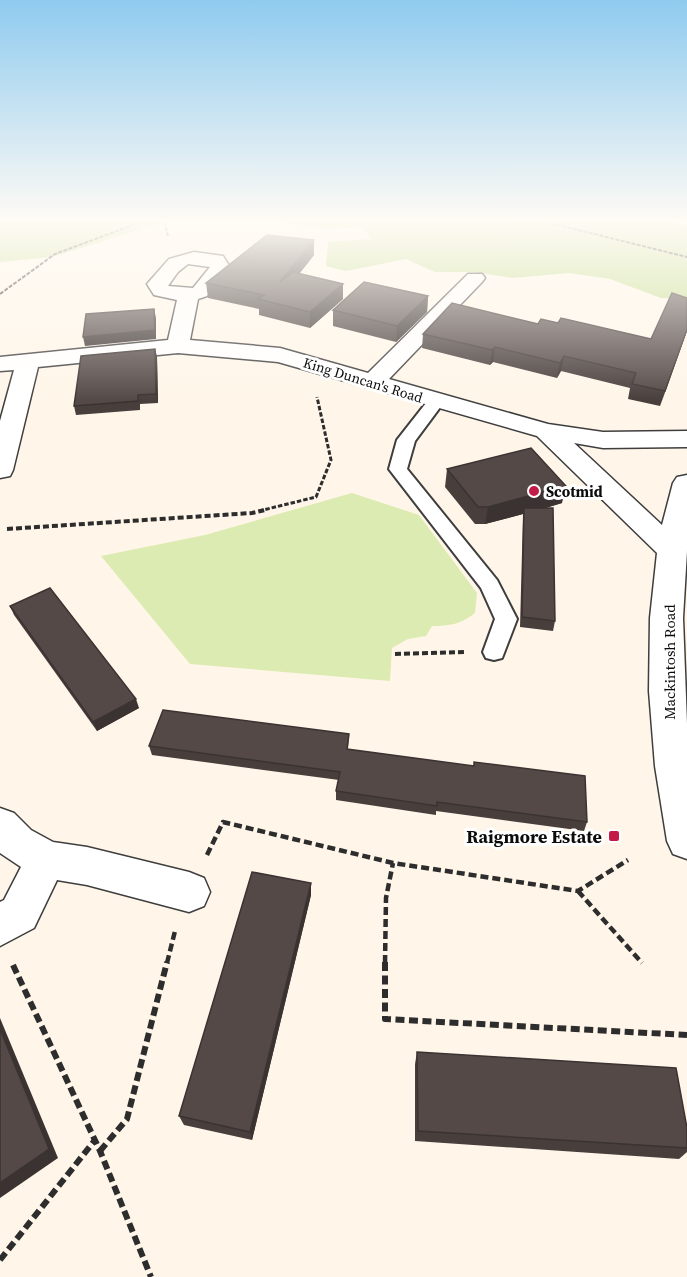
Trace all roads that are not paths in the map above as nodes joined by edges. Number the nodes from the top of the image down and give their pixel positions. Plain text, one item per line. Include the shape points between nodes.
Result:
1 (471, 282) edge
2 (188, 295) dead end
3 (178, 346) junction
4 (28, 361) junction
5 (0, 364) edge
6 (371, 383) junction
7 (436, 402) junction
8 (546, 431) junction
9 (687, 438) edge
10 (0, 470) edge
11 (687, 483) edge
12 (672, 551) junction
13 (494, 652) road end
14 (0, 825) edge
15 (687, 841) edge
16 (46, 860) junction
17 (189, 892) road end
18 (5, 942) edge

1 - 6 street
2 - 3 street
3 - 4 street, King Duncan's Road
3 - 6 street, King Duncan's Road via 280,355
4 - 5 street, King Duncan's Road
4 - 10 street
6 - 7 street, King Duncan's Road
7 - 8 street, King Duncan's Road
7 - 13 lane via 405,440 398,469 490,585 506,619
8 - 9 street, King Duncan's Road via 603,440
8 - 12 street, King Duncan's Road
11 - 12 street, Mackintosh Road
12 - 15 street, Mackintosh Road via 668,716
14 - 16 street via 17,843
16 - 17 street via 87,866
16 - 18 street

